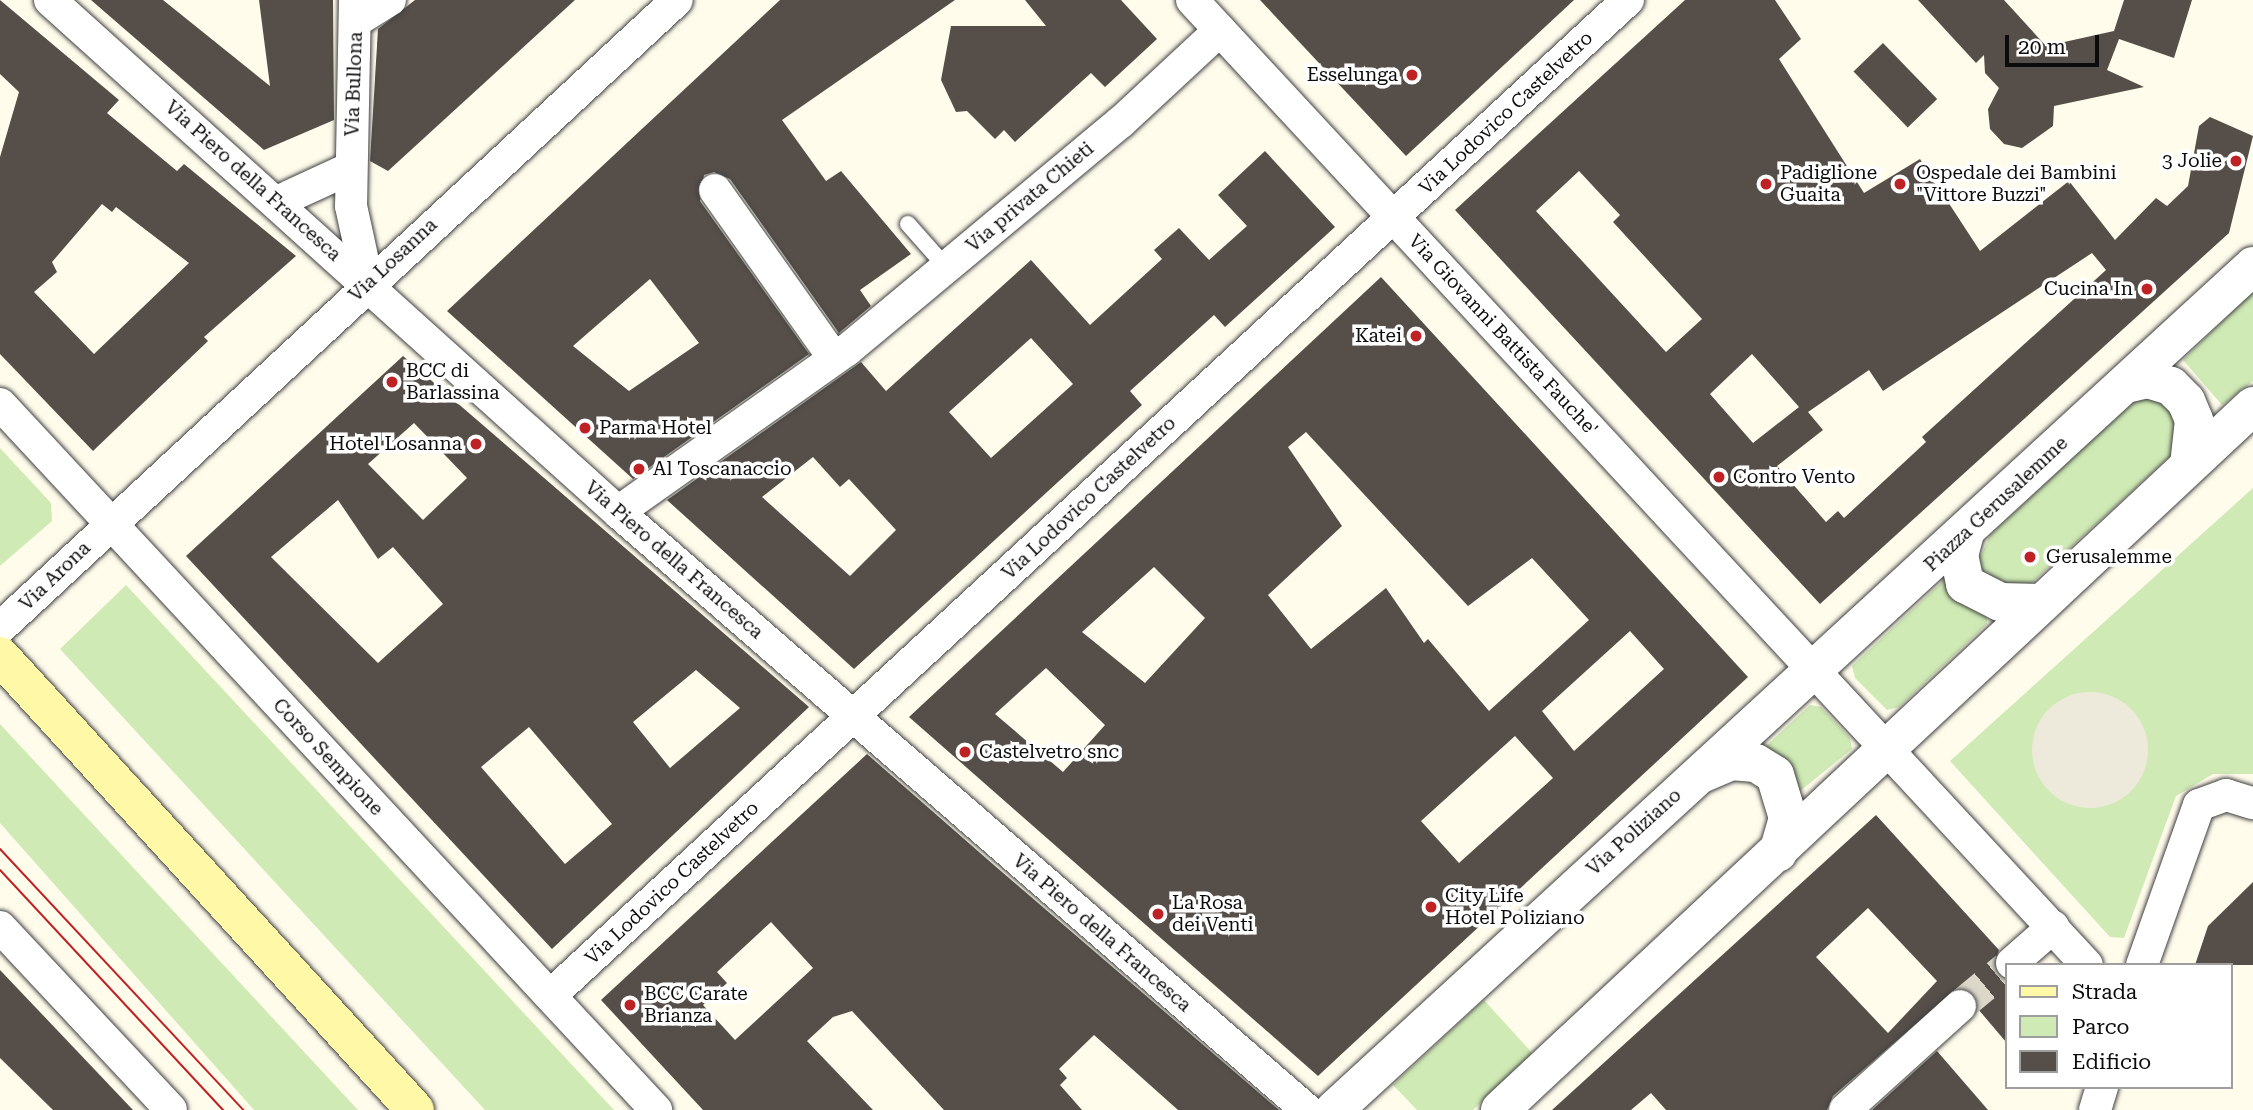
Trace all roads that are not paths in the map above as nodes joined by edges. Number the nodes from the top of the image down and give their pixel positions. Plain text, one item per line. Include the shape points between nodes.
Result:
1 (50, 0) edge
2 (390, 0) edge
3 (677, 0) edge
4 (1192, 0) edge
5 (1628, 0) edge
6 (355, 10) edge
7 (1220, 30) junction
8 (351, 168) junction
9 (715, 190) dead end
10 (277, 202) junction
11 (1394, 217) junction
12 (908, 224) dead end
13 (2253, 266) edge
14 (946, 267) junction
15 (368, 284) junction
16 (834, 358) junction
17 (2126, 384) junction
18 (0, 404) edge
19 (2253, 406) edge
20 (2189, 465) junction
21 (618, 512) junction
22 (110, 523) junction
23 (1965, 533) junction
24 (2041, 603) junction
25 (0, 628) edge
26 (0, 656) edge
27 (1815, 671) junction
28 (854, 714) junction
29 (1886, 747) junction
30 (1696, 776) junction
31 (2253, 803) edge
32 (1778, 853) junction
33 (0, 927) edge
34 (2053, 927) junction
35 (2012, 963) edge
36 (2085, 963) edge
37 (2143, 963) edge
38 (550, 996) junction
39 (1960, 1006) tunnel mouth
40 (2101, 1089) edge
41 (171, 1110) edge
42 (415, 1110) edge
43 (656, 1110) edge
44 (1307, 1110) edge
45 (1334, 1110) edge
46 (1500, 1110) edge
47 (1845, 1110) edge
48 (2095, 1110) edge

1 - 10 street, Via Piero della Francesca
2 - 6 street
3 - 15 street, Via Losanna
4 - 7 street, Via Giovanni Battista Fauche'
5 - 11 street, Via Lodovico Castelvetro
6 - 8 street, Via Bullona
7 - 11 street, Via Giovanni Battista Fauche'
7 - 14 street, Via privata Chieti via 1121,122
8 - 10 street
8 - 15 street, Via Bullona via 351,205
9 - 16 street
10 - 15 street, Via Piero della Francesca
11 - 27 street, Via Giovanni Battista Fauche'
11 - 28 street, Via Lodovico Castelvetro
12 - 14 lane
13 - 17 street, Piazza Gerusalemme
14 - 16 street, Via privata Chieti
15 - 21 street, Via Piero della Francesca
15 - 22 street, Via Losanna
16 - 21 street, Via privata Chieti
17 - 20 street via 2148,379 2171,386 2186,401 2194,420
17 - 23 street, Piazza Gerusalemme
18 - 22 street, Corso Sempione
19 - 20 street
20 - 24 street
21 - 28 street, Via Piero della Francesca
22 - 25 street, Via Arona
22 - 38 street, Corso Sempione
23 - 24 street via 1959,555 1965,584 2000,602
23 - 27 street, Piazza Gerusalemme
24 - 29 street
26 - 42 main road
27 - 29 street
27 - 30 street, Via Poliziano
28 - 38 street, Via Lodovico Castelvetro
28 - 44 street, Via Piero della Francesca
29 - 32 street
29 - 34 street
30 - 32 street via 1731,761 1756,763 1774,775 1788,818
30 - 45 street, Via Poliziano
31 - 37 street via 2226,795 2199,805
32 - 46 street
33 - 41 street
34 - 35 street
34 - 36 street
38 - 43 street, Corso Sempione
39 - 47 street
40 - 48 street

